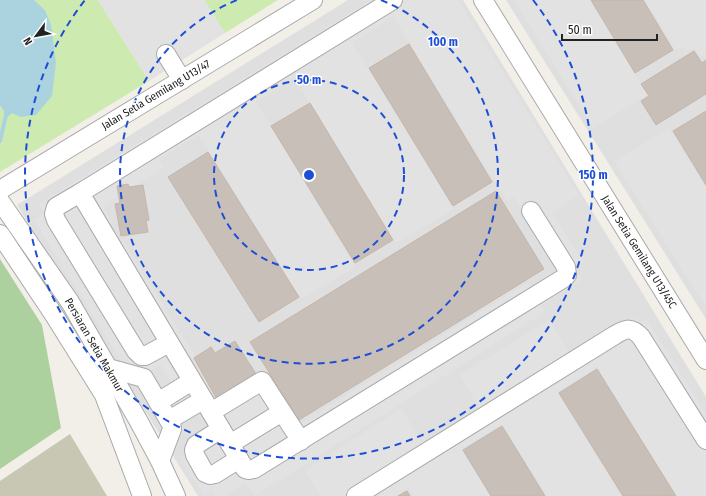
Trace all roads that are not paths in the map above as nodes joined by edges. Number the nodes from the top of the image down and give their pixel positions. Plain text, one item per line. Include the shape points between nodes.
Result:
1 (313, 0) edge
2 (393, 0) edge
3 (483, 0) edge
4 (166, 54) dead end
5 (182, 80) junction
6 (0, 190) edge
7 (80, 193) junction
8 (0, 201) edge
9 (531, 211) dead end
10 (0, 234) edge
11 (169, 343) junction
12 (706, 360) edge
13 (108, 368) junction
14 (192, 381) junction
15 (158, 402) junction
16 (207, 406) junction
17 (282, 412) junction
18 (169, 420) junction
19 (225, 437) junction
20 (301, 440) junction
21 (706, 440) edge
22 (239, 459) junction
23 (160, 461) junction
24 (142, 496) edge
25 (176, 496) edge
26 (356, 496) edge

1 - 5 street, Jalan Setia Gemilang U13/47
2 - 7 street
3 - 12 street, Jalan Setia Gemilang U13/45C
4 - 5 street
5 - 6 street, Jalan Setia Gemilang U13/47
7 - 11 street
7 - 11 street via 56,207 56,220 136,351 144,356
8 - 13 street, Persiaran Setia Makmur via 70,302
9 - 20 street via 566,266 567,275 564,278
10 - 24 street, Persiaran Setia Makmur via 104,395
11 - 14 street
13 - 15 street via 144,378
13 - 23 street, Persiaran Setia Makmur
14 - 15 street
14 - 16 street
15 - 18 street
16 - 17 street via 262,381
16 - 18 street
16 - 19 street
17 - 19 street
17 - 20 street
18 - 23 street via 172,429
19 - 22 street
19 - 22 street via 196,445 195,455 205,472 215,474
20 - 22 street via 254,469 245,469
21 - 26 street via 641,338 629,329 619,332
23 - 25 street, Persiaran Setia Makmur

